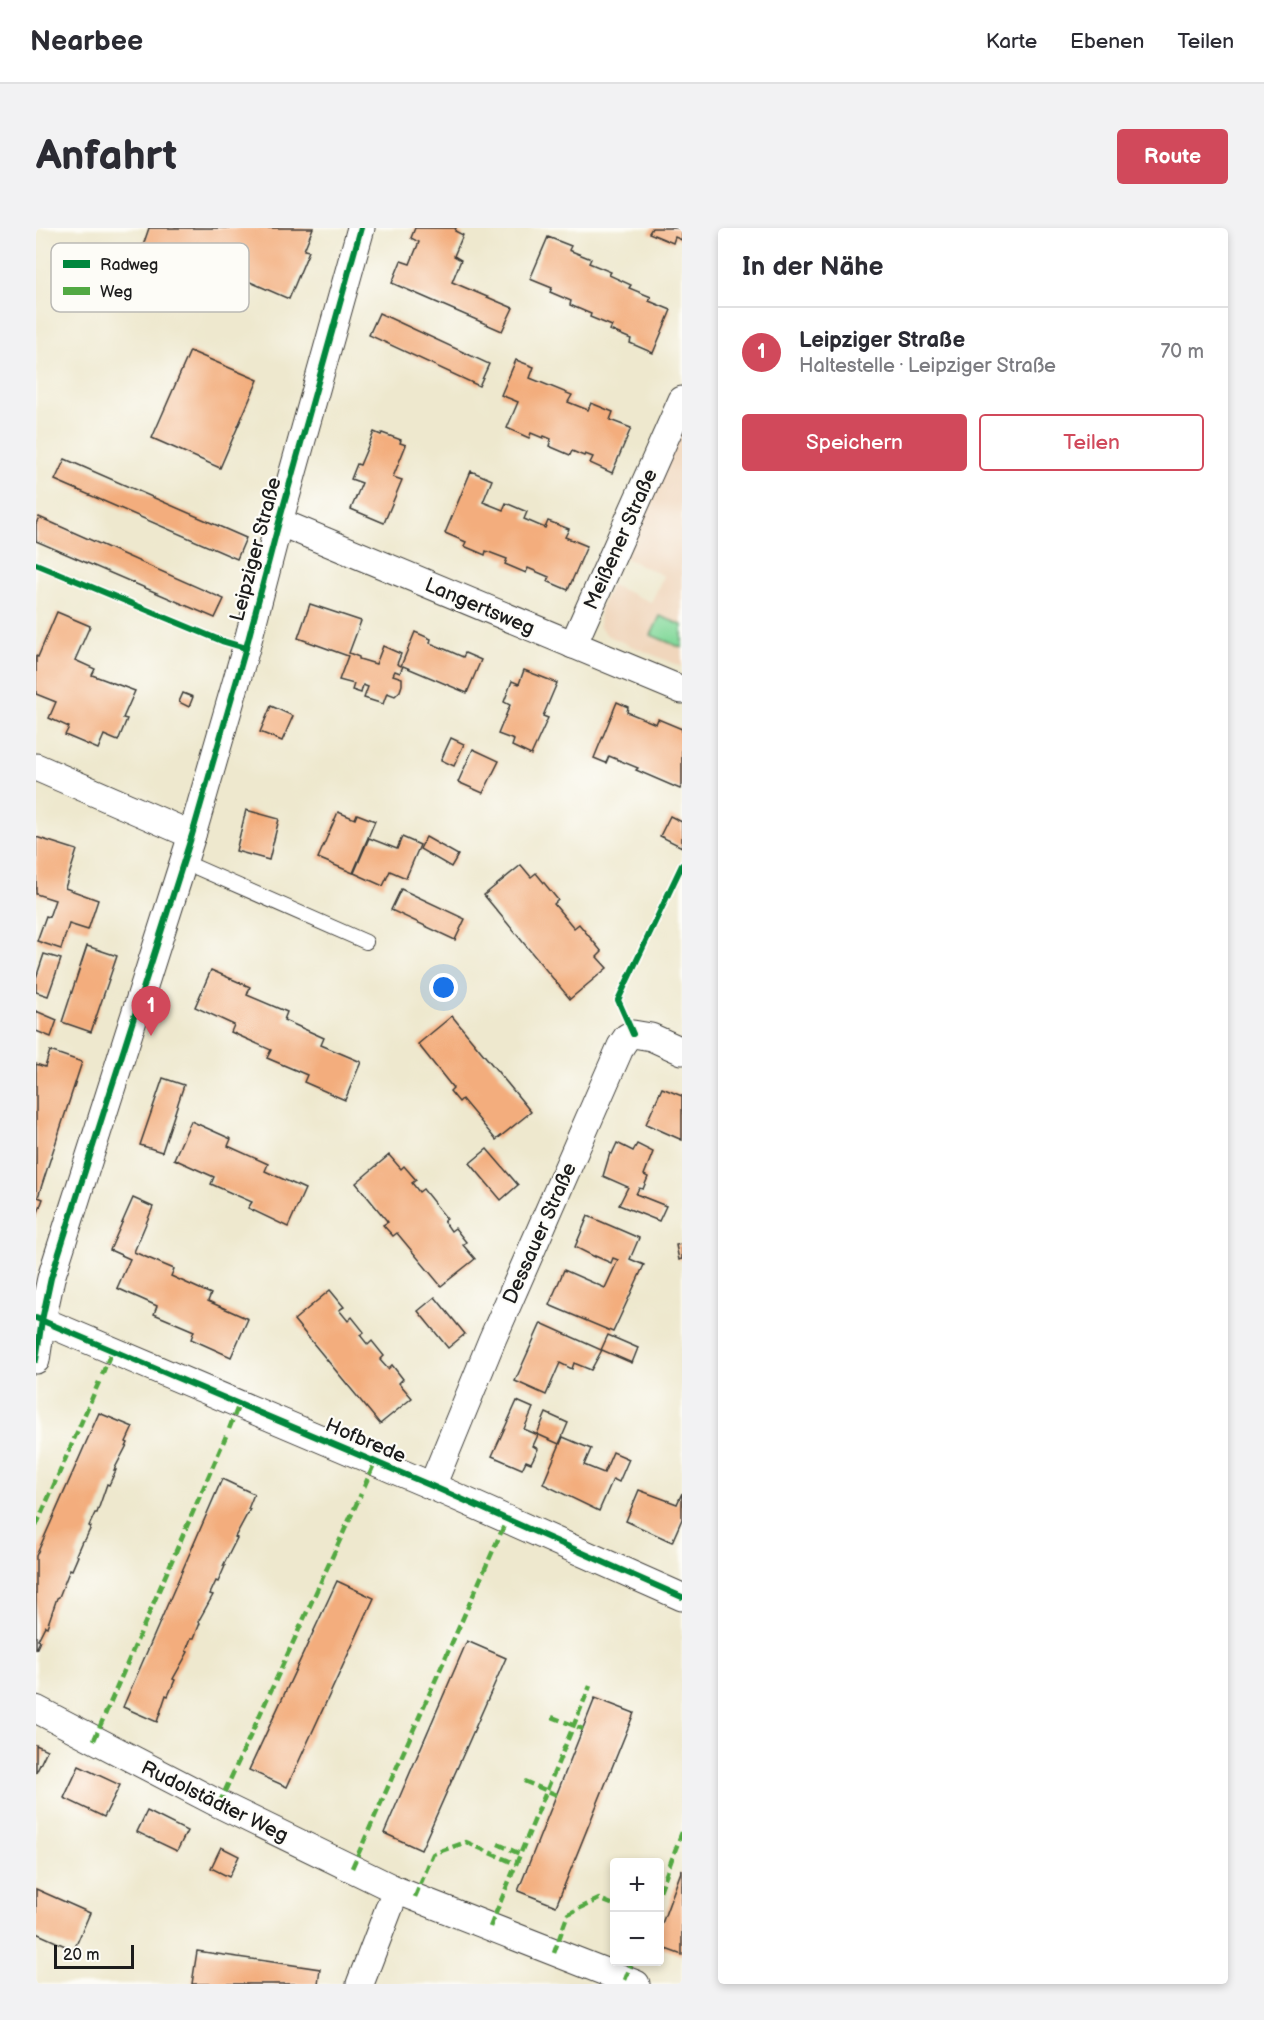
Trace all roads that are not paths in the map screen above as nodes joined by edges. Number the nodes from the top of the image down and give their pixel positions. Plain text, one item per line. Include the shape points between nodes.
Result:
1 (361, 228) edge
2 (682, 400) edge
3 (279, 522) junction
4 (573, 645) junction
5 (682, 690) edge
6 (36, 767) edge
7 (192, 835) junction
8 (184, 862) junction
9 (366, 942) dead end
10 (682, 1051) edge
11 (39, 1319) edge
12 (36, 1360) edge
13 (432, 1486) junction
14 (682, 1597) edge
15 (36, 1709) edge
16 (396, 1890) junction
17 (360, 1984) edge
18 (636, 1984) edge

1 - 3 street, Leipziger Straße
2 - 4 street, Meißener Straße
3 - 4 street, Langertsweg
3 - 7 street, Leipziger Straße
4 - 5 street, Langertsweg
6 - 7 street
7 - 8 street, Leipziger Straße
8 - 9 lane
8 - 11 street, Leipziger Straße
10 - 13 street, Dessauer Straße via 651,1037 633,1034 621,1046
11 - 12 street, Leipziger Straße
11 - 13 street, Hofbrede
13 - 14 street, Hofbrede
15 - 16 street, Rudolstädter Weg
16 - 17 street
16 - 18 street, Rudolstädter Weg

